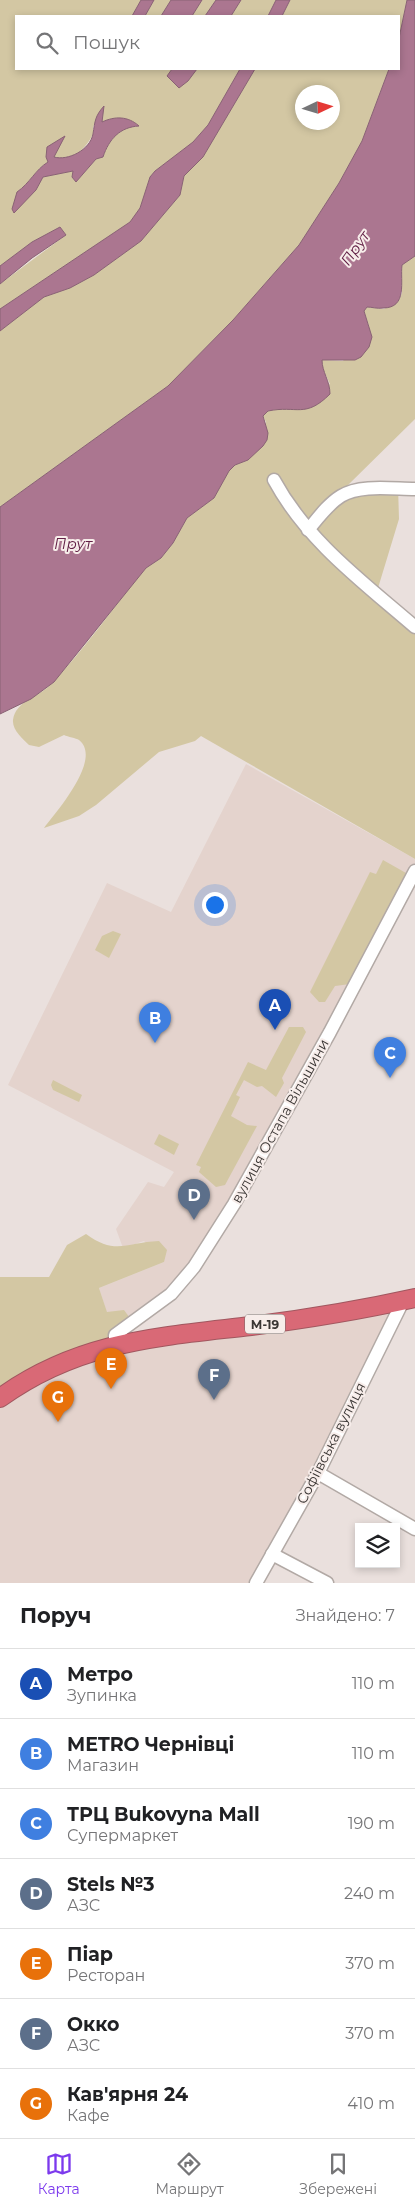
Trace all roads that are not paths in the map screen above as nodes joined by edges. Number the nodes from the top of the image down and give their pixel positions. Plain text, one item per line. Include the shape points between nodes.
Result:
1 (274, 480) dead end
2 (415, 488) edge
3 (308, 530) junction
4 (415, 627) edge
5 (415, 871) edge
6 (409, 1299) edge
7 (115, 1345) junction
8 (0, 1398) edge
9 (318, 1473) junction
10 (415, 1529) edge
11 (272, 1554) junction
12 (256, 1583) edge
13 (327, 1583) edge

1 - 3 street via 286,503
2 - 3 street via 360,490 342,495
3 - 4 street via 323,547
5 - 7 street, вулиця Остапа Вільшини via 234,1204 199,1259 171,1294 115,1335
6 - 7 highway, М-19 via 301,1320
6 - 9 street, Софіївська вулиця
7 - 8 highway, М-19 via 92,1350 42,1373
9 - 10 street
9 - 11 street, Софіївська вулиця
11 - 12 street, Софіївська вулиця
11 - 13 street

